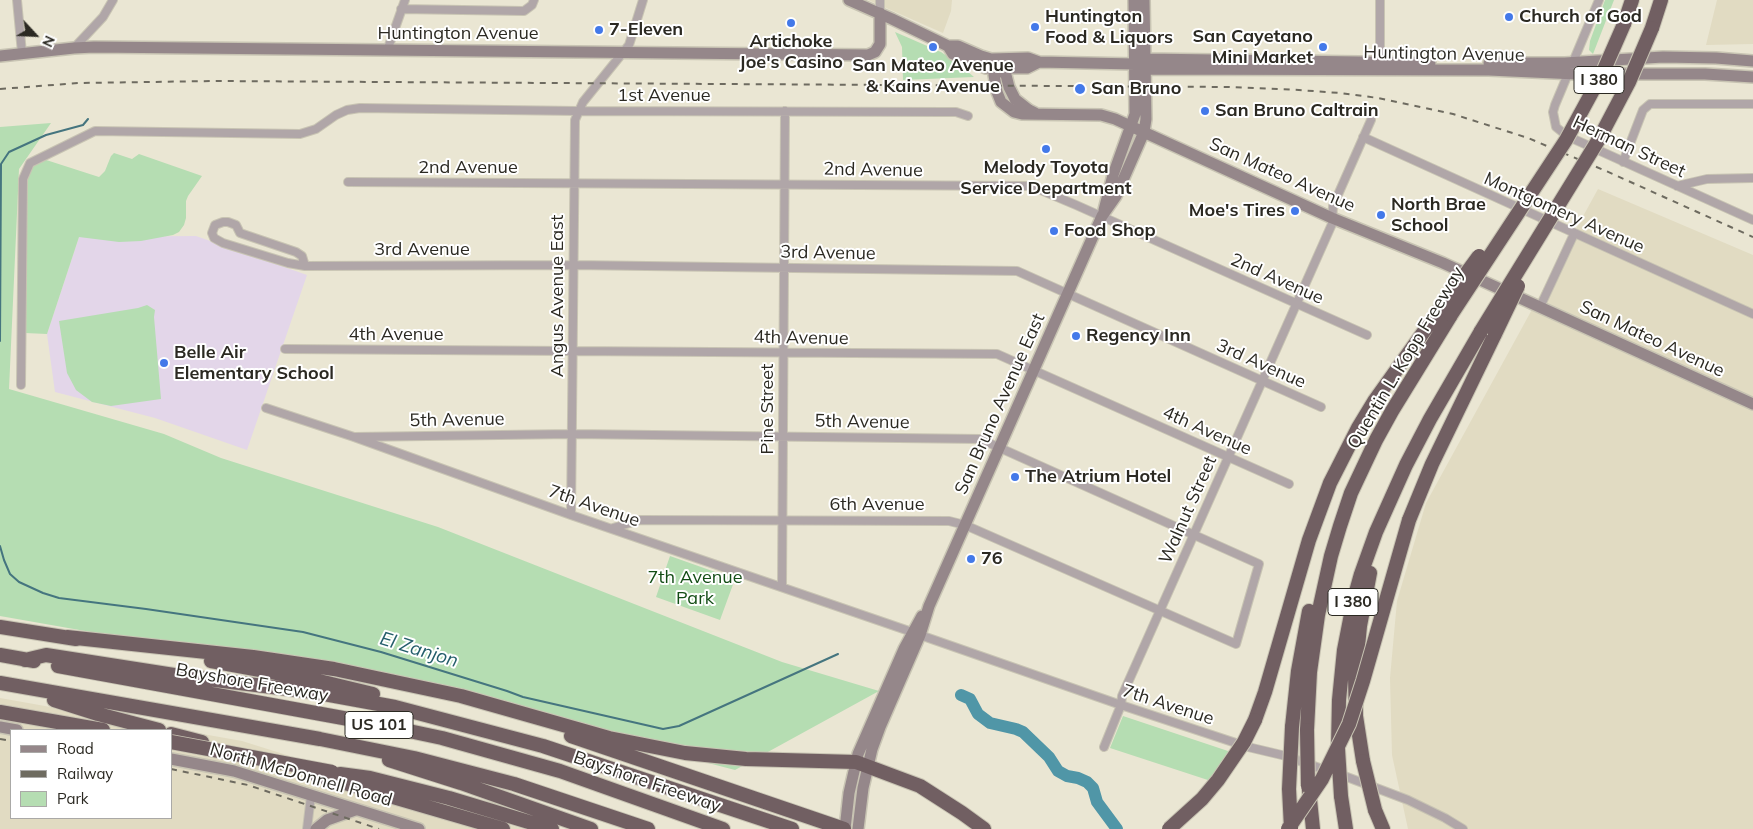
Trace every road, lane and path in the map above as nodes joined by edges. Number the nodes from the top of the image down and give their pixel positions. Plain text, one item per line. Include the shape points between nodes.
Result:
1 (17, 0) edge
2 (113, 0) edge
3 (405, 0) edge
4 (534, 0) edge
5 (643, 0) edge
6 (848, 0) edge
7 (880, 0) edge
8 (1134, 0) edge
9 (1144, 0) edge
10 (1380, 0) edge
11 (1599, 0) edge
12 (1631, 0) edge
13 (1661, 0) edge
14 (1670, 0) edge
15 (401, 9) junction
16 (880, 13) junction
17 (1656, 26) junction
18 (74, 48) junction
19 (387, 51) junction
20 (22, 53) junction
21 (623, 53) junction
22 (0, 56) edge
23 (1753, 60) edge
24 (1574, 63) junction
25 (1142, 64) junction
26 (999, 66) junction
27 (1380, 66) junction
28 (1568, 74) junction
29 (1753, 77) edge
30 (1753, 104) edge
31 (578, 111) junction
32 (784, 111) junction
33 (968, 116) dead end
34 (1371, 120) dead end
35 (1132, 126) junction
36 (1144, 132) junction
37 (1363, 138) junction
38 (1623, 162) junction
39 (1753, 178) edge
40 (348, 182) dead end
41 (574, 184) junction
42 (784, 184) junction
43 (1677, 186) junction
44 (1102, 216) junction
45 (1332, 218) junction
46 (1753, 220) edge
47 (1574, 234) junction
48 (573, 265) junction
49 (305, 266) junction
50 (784, 268) junction
51 (1068, 294) junction
52 (1296, 305) junction
53 (1540, 307) junction
54 (1445, 312) junction
55 (1753, 314) edge
56 (1488, 333) junction
57 (1367, 335) dead end
58 (285, 349) dead end
59 (573, 350) junction
60 (783, 353) junction
61 (1033, 372) junction
62 (1262, 380) junction
63 (21, 385) dead end
64 (1753, 404) edge
65 (1321, 407) dead end
66 (266, 408) dead end
67 (572, 434) junction
68 (783, 436) junction
69 (354, 437) junction
70 (999, 448) junction
71 (1228, 456) junction
72 (1406, 465) junction
73 (1289, 484) dead end
74 (1351, 493) junction
75 (571, 515) junction
76 (782, 520) junction
77 (965, 525) junction
78 (613, 528) junction
79 (1193, 535) junction
80 (782, 587) junction
81 (1160, 611) junction
82 (0, 627) edge
83 (916, 634) junction
84 (67, 637) junction
85 (1236, 644) joint
86 (0, 655) edge
87 (25, 660) junction
88 (334, 669) junction
89 (4, 684) edge
90 (1121, 705) junction
91 (0, 712) edge
92 (96, 729) edge
93 (155, 729) edge
94 (172, 734) edge
95 (172, 742) edge
96 (334, 742) junction
97 (1104, 748) dead end
98 (172, 759) edge
99 (862, 764) junction
100 (641, 778) junction
101 (311, 796) junction
102 (476, 808) junction
103 (355, 810) junction
104 (307, 829) edge
105 (316, 829) edge
106 (419, 829) edge
107 (503, 829) edge
108 (527, 829) edge
109 (552, 829) edge
110 (591, 829) edge
111 (648, 829) edge
112 (723, 829) edge
113 (792, 829) edge
114 (845, 829) edge
115 (858, 829) edge
116 (984, 829) edge
117 (1169, 829) edge
118 (1290, 829) edge
119 (1313, 829) edge
120 (1346, 829) edge
121 (1383, 829) edge
122 (1463, 829) edge

1 - 20 street
2 - 18 street via 99,22
3 - 15 street
4 - 15 street via 524,11
5 - 21 street, Angus Avenue East via 629,45
6 - 16 street
7 - 16 street
8 - 25 street
9 - 25 street
10 - 27 street
11 - 24 street, Herman Street
12 - 54 highway, I 380, bridge via 1603,72 1566,140
13 - 17 highway
14 - 17 highway
15 - 19 street
16 - 21 street, Huntington Avenue via 880,44 875,52 868,55
16 - 26 street via 948,46 953,54 982,67
17 - 56 highway, I 380, bridge via 1640,70
18 - 19 street, Huntington Avenue
18 - 20 street, Huntington Avenue
19 - 21 street, Huntington Avenue
20 - 22 street, Huntington Avenue
21 - 31 street, Angus Avenue East
23 - 24 street, Huntington Avenue via 1663,57
24 - 27 street, Huntington Avenue
24 - 28 street, Herman Street
25 - 26 street, Huntington Avenue via 1039,62 1027,68
25 - 27 street, Huntington Avenue
25 - 35 street, San Bruno Avenue East
25 - 36 street, San Bruno Avenue East
26 - 35 street, San Mateo Avenue via 994,75 997,92 1009,109 1018,113 1101,115
27 - 28 street, Huntington Avenue
28 - 29 street, Huntington Avenue
28 - 38 street, Herman Street via 1553,112 1556,126 1566,136
30 - 38 street via 1646,106
31 - 32 street, 1st Avenue
31 - 41 street, Angus Avenue East via 575,120
31 - 63 street, 1st Avenue via 360,108 347,110 316,129 300,134 95,131 30,163 23,180
32 - 33 street, 1st Avenue via 951,112
32 - 42 street, Pine Street
34 - 37 street, Walnut Street
35 - 36 street, San Mateo Avenue
35 - 44 street, San Bruno Avenue East via 1113,175
36 - 44 street, San Bruno Avenue East via 1116,196
36 - 45 street, San Mateo Avenue
37 - 45 street, Walnut Street via 1333,206
37 - 47 street, Montgomery Avenue
38 - 43 street, Herman Street
39 - 43 street via 1707,179
40 - 41 street, 2nd Avenue
41 - 42 street, 2nd Avenue
41 - 48 street, Angus Avenue East
42 - 44 street, 2nd Avenue via 1031,186
42 - 50 street, Pine Street
43 - 46 street, Herman Street
44 - 51 street, San Bruno Avenue East
44 - 52 street, 2nd Avenue
45 - 52 street, Walnut Street
45 - 53 street, San Mateo Avenue
47 - 53 street
47 - 55 street, Montgomery Avenue
48 - 49 street, 3rd Avenue
48 - 50 street, 3rd Avenue
48 - 59 street, Angus Avenue East
49 - 49 street, 3rd Avenue via 302,256 296,252 240,233 236,225 228,222 215,225 214,238 223,243
50 - 51 street, 3rd Avenue via 1017,271
50 - 60 street, Pine Street
51 - 61 street, San Bruno Avenue East
51 - 62 street, 3rd Avenue
52 - 57 street, 2nd Avenue
52 - 62 street, Walnut Street
53 - 64 street, San Mateo Avenue
54 - 74 highway, Quentin L. Kopp Freeway / I 380
54 - 117 highway, bridge via 1375,400 1330,483 1309,540 1265,692 1244,742 1202,799
56 - 72 highway, I 380 via 1430,419
56 - 118 highway, bridge via 1409,520 1348,724 1322,779
58 - 59 street, 4th Avenue
59 - 60 street, 4th Avenue
59 - 67 street, Angus Avenue East
60 - 61 street, 4th Avenue via 996,354
60 - 68 street, Pine Street
61 - 70 street, San Bruno Avenue East
61 - 71 street, 4th Avenue
62 - 65 street, 3rd Avenue
62 - 71 street, Walnut Street
66 - 69 street, 7th Avenue
67 - 68 street, 5th Avenue
67 - 69 street, 5th Avenue
67 - 75 street, Angus Avenue East
68 - 70 street, 5th Avenue via 980,439
68 - 76 street, Pine Street
69 - 75 street, 7th Avenue
70 - 77 street, San Bruno Avenue East
70 - 79 street, 5th Avenue
71 - 73 street, 4th Avenue
71 - 79 street, Walnut Street
72 - 120 highway, I 380, bridge via 1376,532 1347,632 1341,676 1338,748
72 - 121 highway, bridge via 1375,554 1360,626 1355,695 1362,761
74 - 118 highway, bridge via 1314,594 1300,663 1292,727
74 - 119 highway, Quentin L. Kopp Freeway / I 380, bridge via 1331,556 1310,672 1308,786
75 - 78 street, 7th Avenue
76 - 77 street, 6th Avenue via 949,520
76 - 78 street, 6th Avenue via 640,520
76 - 80 street, Pine Street
77 - 81 street, 6th Avenue
77 - 83 street, San Bruno Avenue East
78 - 80 street, 7th Avenue
79 - 81 street, Walnut Street
79 - 85 street, 5th Avenue via 1259,564
80 - 83 street, 7th Avenue
81 - 85 street, 6th Avenue
81 - 90 street, Walnut Street via 1122,696
82 - 84 highway
83 - 90 street, 7th Avenue
83 - 99 street, San Bruno Avenue East via 866,734
84 - 88 highway
84 - 100 highway via 252,668 367,692 534,736 606,759
86 - 87 highway, Bayshore Freeway / US 101
87 - 100 highway via 46,655 368,701 506,735
87 - 112 highway, Bayshore Freeway / US 101 via 442,738 576,777
88 - 99 highway via 474,699 602,736 660,749 731,758
88 - 114 highway via 534,725
89 - 93 highway
89 - 96 highway, US 101
90 - 97 street, Walnut Street
90 - 122 street, 7th Avenue via 1377,788 1408,800
91 - 92 highway
94 - 107 highway
95 - 102 highway, bridge via 332,772
96 - 110 highway
96 - 111 highway, US 101 via 490,777
98 - 101 street, North McDonnell Road via 234,771
99 - 114 street, San Bruno Avenue East via 852,780
99 - 115 street, San Bruno Avenue East via 864,784
99 - 116 highway via 926,790
100 - 113 highway
101 - 103 street, North McDonnell Road
101 - 104 street
102 - 108 highway
102 - 109 highway
103 - 105 street via 327,820
103 - 106 street, North McDonnell Road

